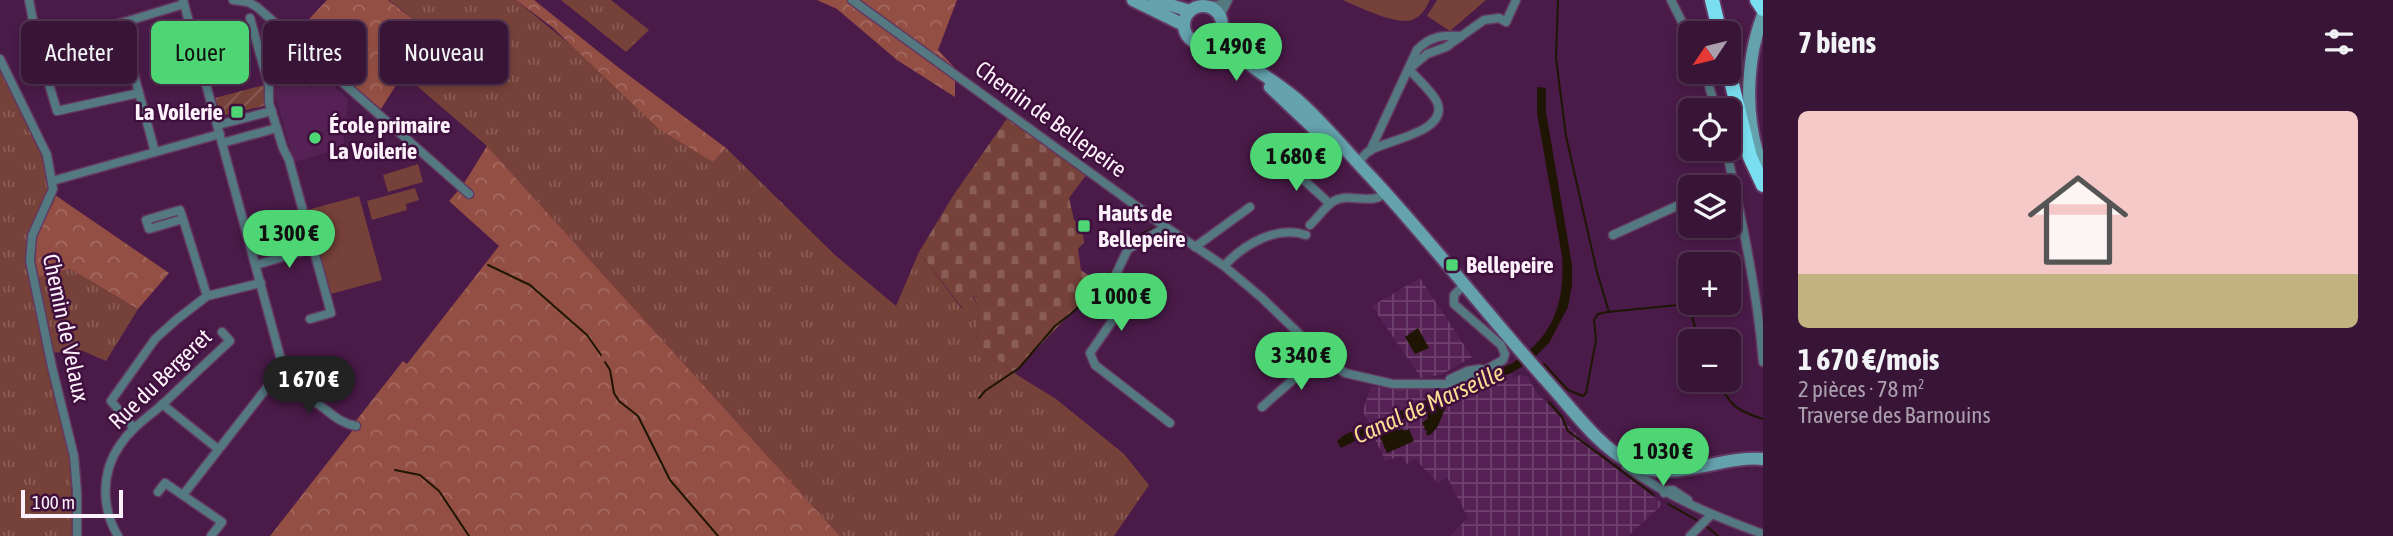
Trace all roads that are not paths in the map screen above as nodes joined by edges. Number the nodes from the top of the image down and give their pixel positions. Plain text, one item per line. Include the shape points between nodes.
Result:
1 (29, 0) edge
2 (233, 0) edge
3 (852, 0) edge
4 (1133, 0) edge
5 (1154, 0) edge
6 (1227, 0) edge
7 (1516, 0) edge
8 (1671, 0) edge
9 (1712, 0) edge
10 (1757, 0) edge
11 (248, 1) edge
12 (183, 2) edge
13 (1206, 6) junction
14 (1763, 9) edge
15 (1190, 11) junction
16 (1763, 15) edge
17 (1220, 16) junction
18 (250, 18) dead end
19 (126, 21) edge
20 (1682, 21) edge
21 (1717, 21) edge
22 (1184, 25) junction
23 (1221, 29) junction
24 (1461, 36) junction
25 (1756, 38) junction
26 (1206, 44) junction
27 (0, 59) edge
28 (1409, 69) junction
29 (137, 84) edge
30 (1732, 84) edge
31 (139, 93) junction
32 (272, 111) junction
33 (277, 128) junction
34 (220, 134) junction
35 (1763, 145) edge
36 (1370, 151) junction
37 (155, 152) junction
38 (1282, 160) dead end
39 (1357, 163) junction
40 (1763, 169) edge
41 (52, 181) junction
42 (1763, 185) edge
43 (469, 194) dead end
44 (1379, 197) junction
45 (1330, 204) junction
46 (1678, 205) edge
47 (1250, 207) dead end
48 (1741, 218) edge
49 (183, 219) dead end
50 (1310, 225) dead end
51 (1166, 227) junction
52 (1306, 235) dead end
53 (1613, 235) dead end
54 (1195, 247) junction
55 (313, 248) junction
56 (256, 265) junction
57 (1224, 266) junction
58 (261, 283) junction
59 (1462, 287) junction
60 (207, 296) junction
61 (310, 319) dead end
62 (222, 332) dead end
63 (1321, 355) junction
64 (1763, 362) edge
65 (275, 377) junction
66 (162, 404) junction
67 (1262, 407) dead end
68 (1170, 424) dead end
69 (356, 426) dead end
70 (134, 428) junction
71 (1602, 442) junction
72 (218, 449) junction
73 (1763, 451) edge
74 (1740, 459) junction
75 (1763, 459) edge
76 (158, 492) dead end
77 (183, 495) junction
78 (1711, 515) junction
79 (1763, 534) edge
80 (77, 536) edge
81 (118, 536) edge
82 (211, 536) edge
83 (1690, 536) edge

1 - 31 street via 57,111
2 - 11 street
3 - 51 street, Chemin de Bellepeire
4 - 22 main road
5 - 15 main road
6 - 13 street
6 - 17 street
7 - 24 street via 1506,22 1484,20
8 - 20 street
9 - 21 highway
10 - 14 highway
11 - 43 street
12 - 19 street
12 - 34 street
13 - 15 main road
13 - 17 main road
15 - 22 main road
16 - 25 main road
17 - 23 main road
18 - 32 street
22 - 26 main road via 1188,37
23 - 26 main road
23 - 39 main road via 1231,48 1289,91
24 - 28 street
24 - 28 street via 1429,40 1417,50
25 - 35 main road via 1754,92
25 - 40 main road via 1750,91 1754,139
26 - 44 main road via 1281,96
27 - 41 street via 47,155
28 - 36 street
28 - 36 street via 1437,104 1435,122
29 - 31 street
30 - 42 highway via 1750,157
31 - 37 street
32 - 33 street
32 - 34 street
33 - 34 street
33 - 55 street
34 - 37 street
34 - 56 street
36 - 39 street
37 - 41 street
38 - 45 street
39 - 59 main road
41 - 80 street, Chemin de Velaux via 50,199 32,236 30,261 74,456
44 - 45 street via 1341,198
44 - 59 main road
45 - 50 street
46 - 53 street
47 - 54 street
48 - 64 street
49 - 60 street
51 - 54 street, Chemin de Bellepeire
51 - 68 street via 1128,249 1114,278 1117,314 1090,356 1095,365
52 - 57 street via 1281,232 1268,236
54 - 57 street, Chemin de Bellepeire
55 - 56 street
55 - 61 street via 331,313
56 - 58 street
57 - 63 street, Chemin de Bellepeire
58 - 60 street
58 - 65 street via 283,367
59 - 63 street, Chemin de Bellepeire via 1453,299 1456,307 1505,351 1503,360 1487,369 1451,383 1394,384 1345,373
59 - 71 main road
60 - 70 street via 155,339 111,401
62 - 66 street, Rue du Bergeret via 230,341
63 - 67 street
65 - 69 street
65 - 72 street
66 - 70 street, Rue du Bergeret
66 - 72 street
70 - 81 street, Rue du Bergeret via 108,467 105,494 110,522
71 - 74 main road via 1625,460 1652,471
71 - 78 street via 1664,493 1673,489
72 - 77 street
73 - 74 main road
74 - 75 main road
76 - 77 street via 165,483
77 - 82 street via 222,522
78 - 79 street
78 - 83 street

